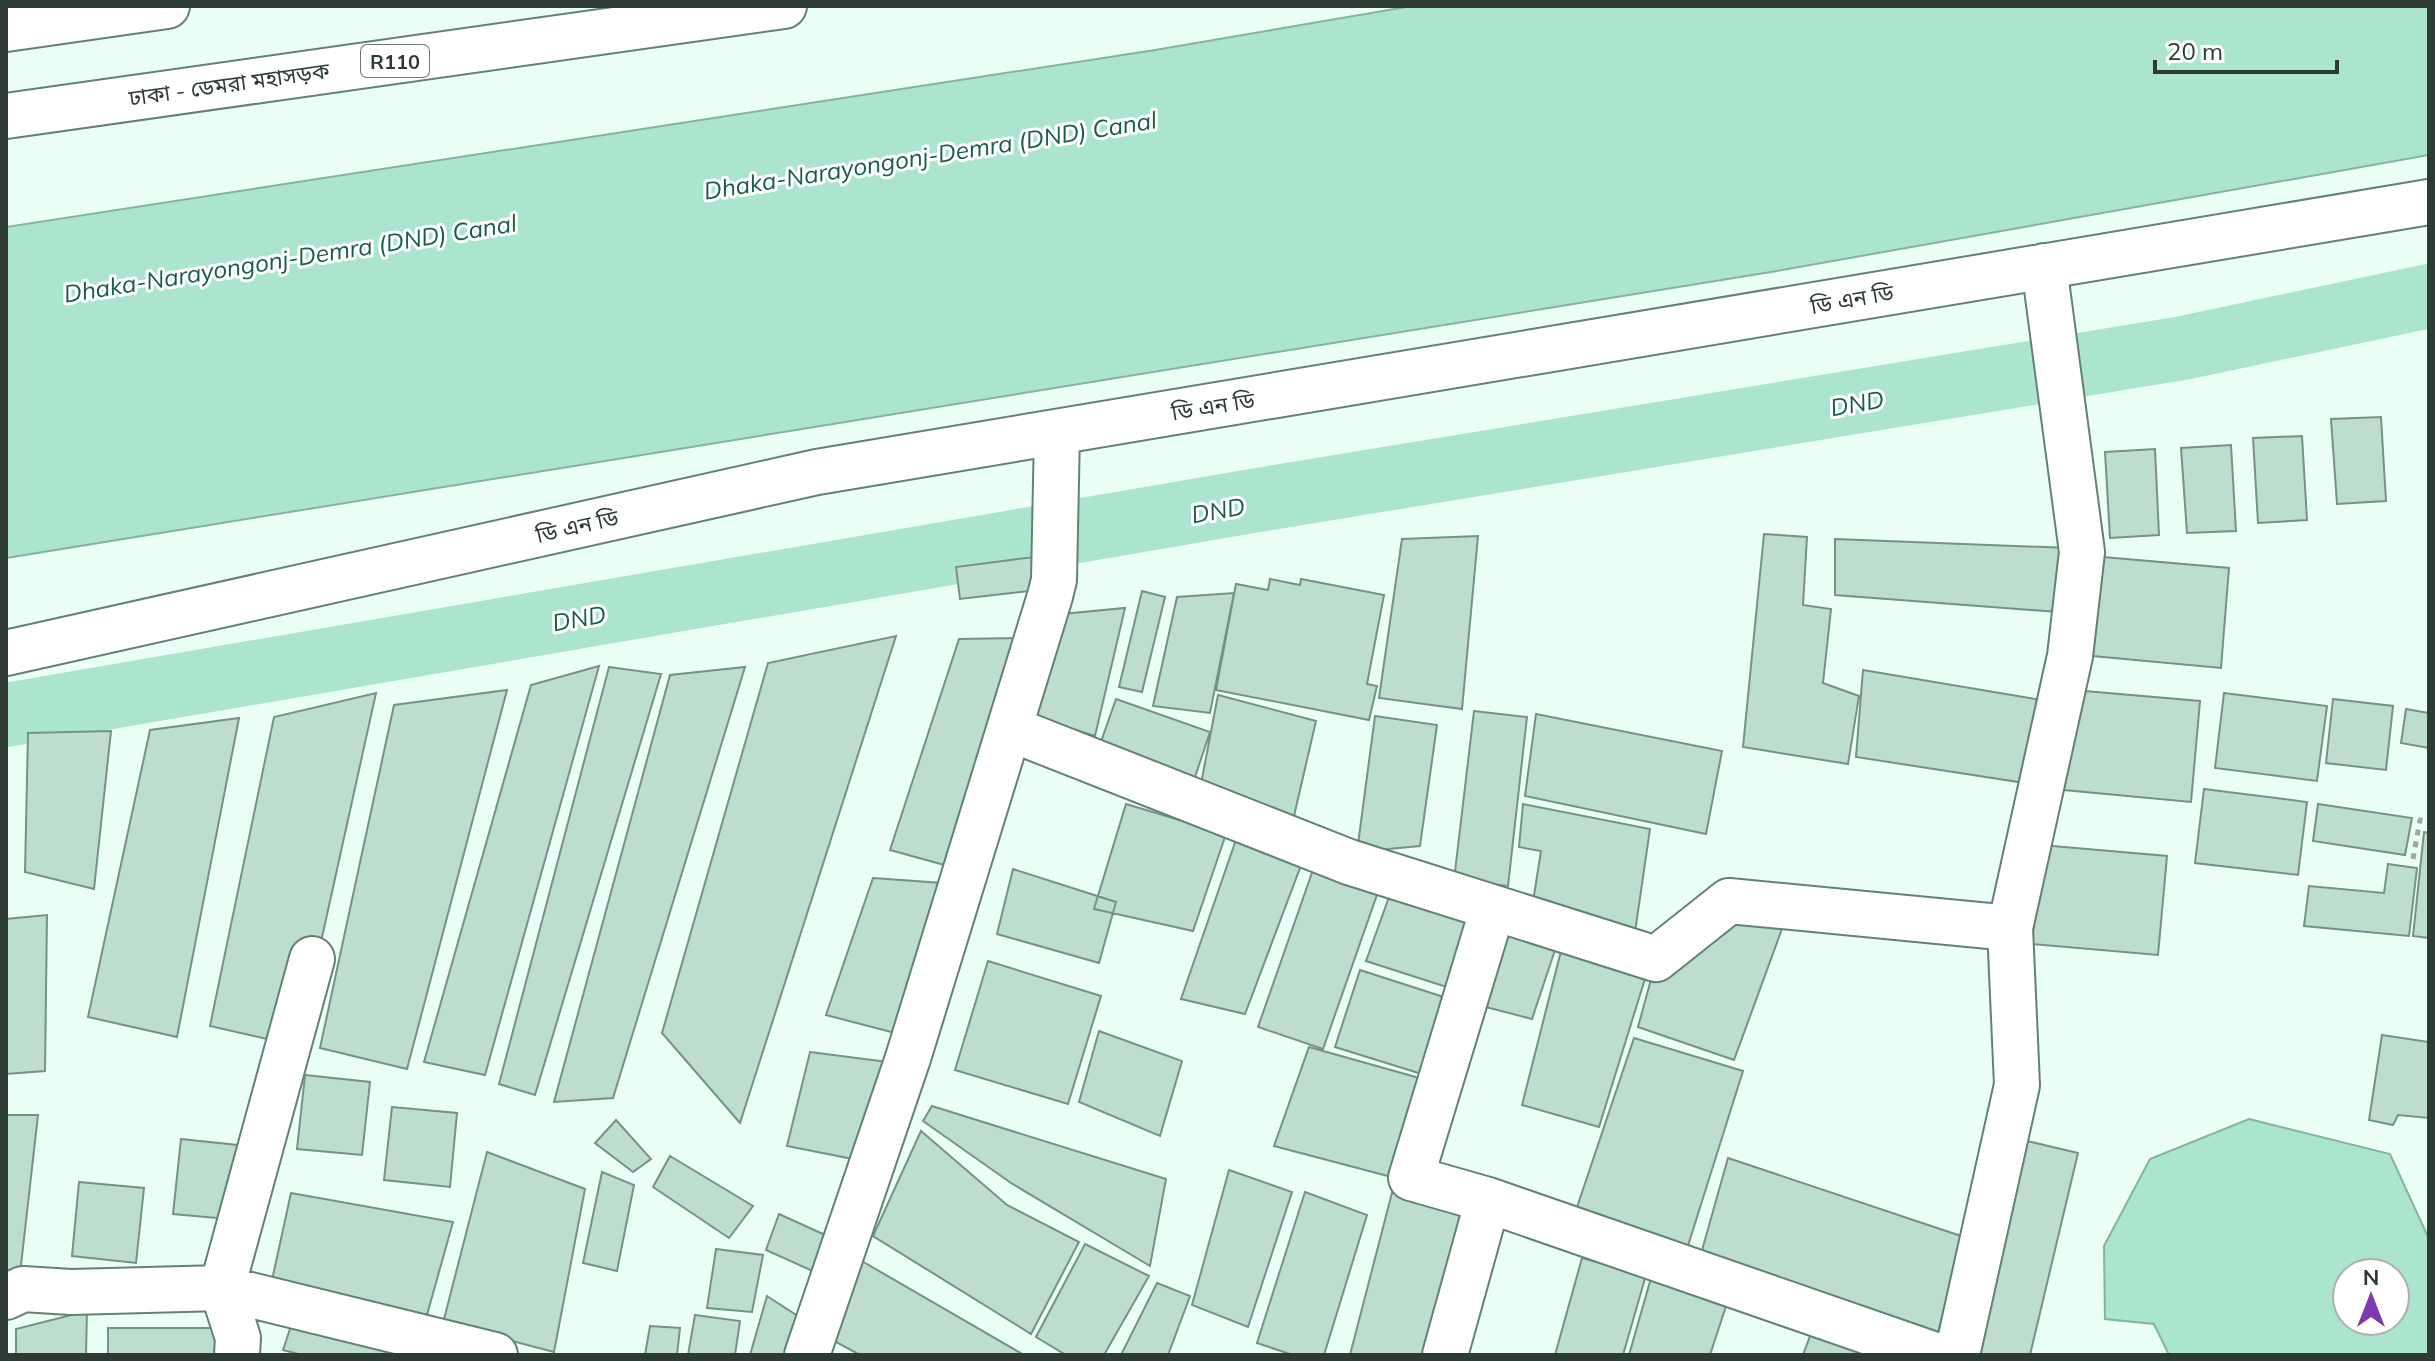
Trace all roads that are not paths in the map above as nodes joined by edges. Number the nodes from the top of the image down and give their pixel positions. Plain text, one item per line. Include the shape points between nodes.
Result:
1 (167, 6) edge
2 (784, 6) edge
3 (6, 29) edge
4 (6, 116) edge
5 (2429, 202) edge
6 (2044, 266) junction
7 (1057, 432) junction
8 (6, 653) edge
9 (1011, 729) junction
10 (1493, 908) junction
11 (2010, 928) junction
12 (312, 959) dead end
13 (1488, 1200) junction
14 (222, 1288) junction
15 (6, 1297) edge
16 (237, 1355) edge
17 (495, 1355) edge
18 (807, 1355) edge
19 (1445, 1355) edge
20 (1935, 1355) edge
21 (1957, 1355) edge

1 - 3 street
2 - 4 street, ঢাকা - ডেমরা মহাসড়ক / R110
5 - 6 street, ডি এন ডি
6 - 7 street, ডি এন ডি
6 - 11 street via 2082,552 2070,656
7 - 8 street, ডি এন ডি via 817,472
7 - 9 street via 1054,580
9 - 10 street via 1349,862
9 - 18 street via 908,1058
10 - 11 street via 1656,959 1729,901
10 - 13 street via 1411,1178
11 - 21 street via 2017,1085
12 - 14 street
13 - 19 street
13 - 20 street
14 - 15 street via 23,1289
14 - 16 street via 238,1338
14 - 17 street

